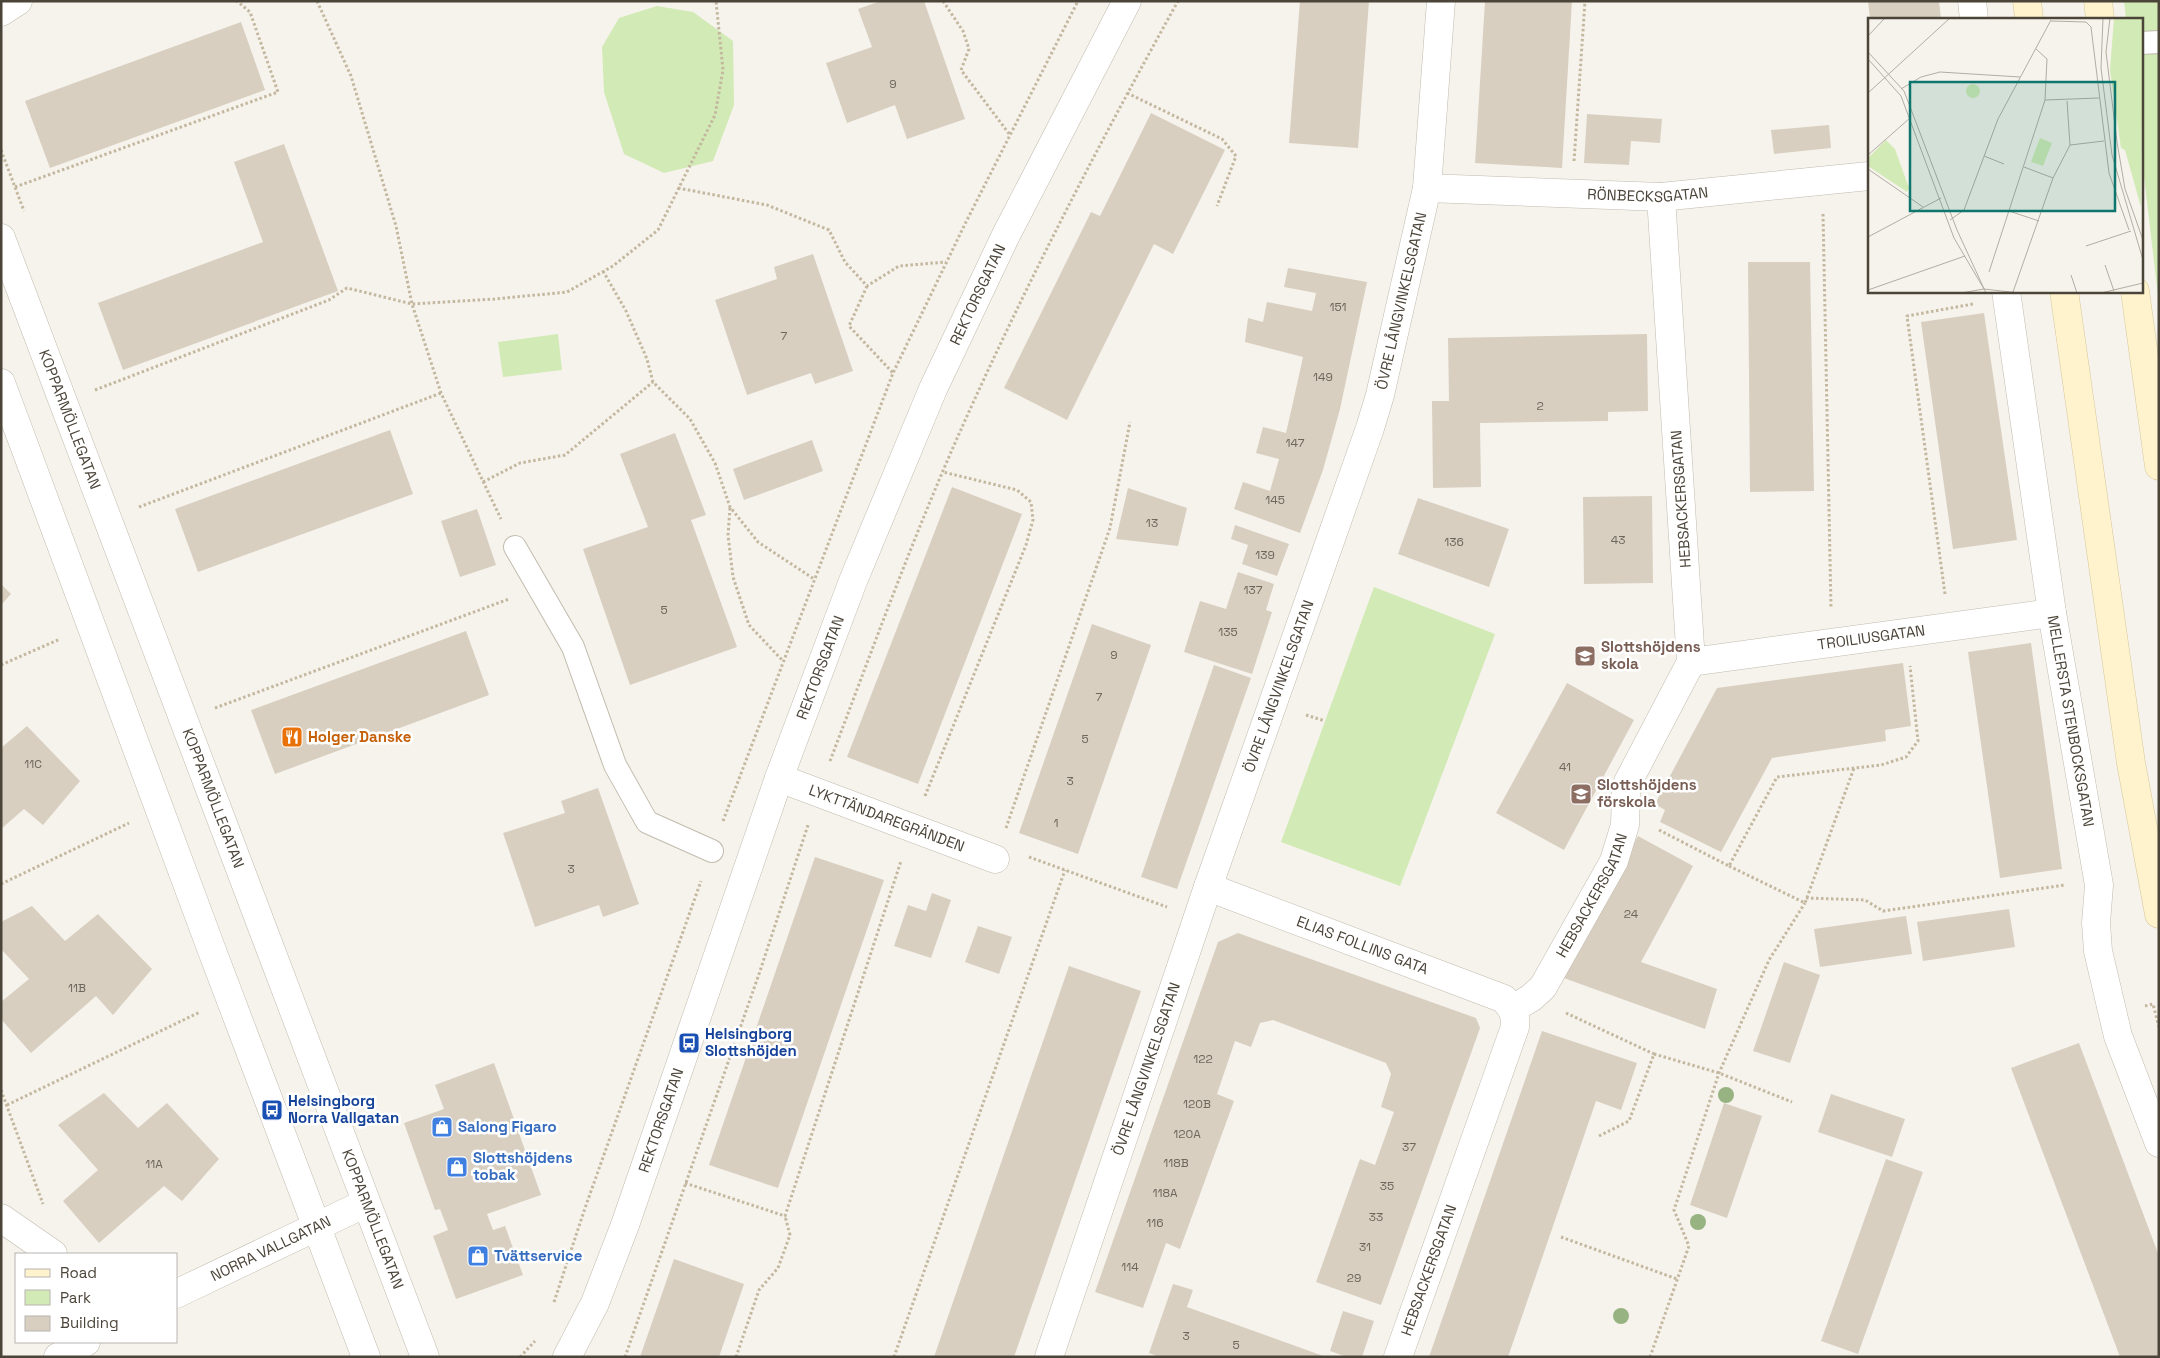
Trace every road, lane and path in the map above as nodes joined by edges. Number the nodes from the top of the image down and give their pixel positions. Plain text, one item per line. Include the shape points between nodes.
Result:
1 (18, 1) edge
2 (237, 1) edge
3 (317, 1) edge
4 (716, 1) edge
5 (943, 1) edge
6 (1127, 1) edge
7 (1178, 1) edge
8 (1440, 1) edge
9 (1585, 1) edge
10 (1972, 1) edge
11 (2027, 1) edge
12 (2098, 1) edge
13 (1, 12) edge
14 (1974, 18) edge
15 (2029, 18) edge
16 (2100, 18) edge
17 (2159, 42) edge
18 (2142, 43) edge
19 (1127, 93) junction
20 (1010, 135) dead end
21 (1868, 176) edge
22 (1823, 181) junction
23 (15, 187) dead end
24 (678, 188) junction
25 (1427, 188) junction
26 (1571, 194) junction
27 (1661, 197) junction
28 (1218, 206) dead end
29 (1, 238) edge
30 (946, 262) dead end
31 (603, 272) junction
32 (867, 286) junction
33 (2064, 292) edge
34 (2135, 292) edge
35 (2007, 295) edge
36 (412, 304) junction
37 (893, 373) dead end
38 (654, 382) junction
39 (1, 383) edge
40 (90, 392) dead end
41 (441, 393) junction
42 (1130, 422) dead end
43 (2159, 466) edge
44 (483, 482) junction
45 (730, 507) junction
46 (134, 509) dead end
47 (515, 547) joint
48 (814, 579) dead end
49 (538, 588) junction
50 (2052, 613) junction
51 (1950, 627) junction
52 (1906, 633) junction
53 (63, 638) dead end
54 (1832, 643) junction
55 (782, 661) dead end
56 (1691, 662) junction
57 (1, 665) edge
58 (210, 710) dead end
59 (1306, 715) dead end
60 (1325, 721) dead end
61 (1854, 768) junction
62 (779, 778) junction
63 (818, 793) junction
64 (1625, 812) junction
65 (131, 822) dead end
66 (712, 851) dead end
67 (995, 859) junction
68 (1729, 866) junction
69 (1065, 870) junction
70 (1, 884) edge
71 (1208, 887) junction
72 (2069, 893) dead end
73 (1806, 898) junction
74 (1804, 903) junction
75 (2159, 914) edge
76 (1198, 918) junction
77 (1522, 1003) junction
78 (202, 1011) dead end
79 (1654, 1054) junction
80 (1719, 1073) junction
81 (1, 1090) edge
82 (1792, 1102) dead end
83 (7, 1105) junction
84 (1599, 1136) dead end
85 (2159, 1143) edge
86 (366, 1203) junction
87 (44, 1208) dead end
88 (785, 1216) dead end
89 (1, 1218) edge
90 (317, 1226) junction
91 (1561, 1238) dead end
92 (52, 1253) edge
93 (1677, 1279) junction
94 (178, 1293) edge
95 (84, 1343) edge
96 (1051, 1356) edge
97 (58, 1357) edge
98 (366, 1357) edge
99 (425, 1357) edge
100 (567, 1357) edge
101 (625, 1357) edge
102 (736, 1357) edge
103 (894, 1357) edge
104 (1398, 1357) edge
105 (1650, 1357) edge

1 - 13 street
2 - 23 path via 250,12 278,92
3 - 36 path via 350,76 396,226
4 - 24 path via 723,70 715,115
5 - 20 path via 963,31 969,49 961,70
6 - 62 street, REKTORSGATAN via 1006,235 933,389 853,581
7 - 19 path
8 - 25 street, ÖVRE LÅNGVINKELSGATAN
9 - 26 path
10 - 14 street
11 - 15 main road
12 - 16 main road
17 - 18 lane
19 - 28 path via 1222,139 1236,156
19 - 63 path via 962,426
21 - 22 street, RÖNBECKSGATAN
22 - 27 street, RÖNBECKSGATAN
22 - 54 path
24 - 31 path via 658,230
24 - 32 path via 767,205 829,230 845,262
25 - 26 street, RÖNBECKSGATAN
25 - 71 street, ÖVRE LÅNGVINKELSGATAN via 1370,428
26 - 27 street, RÖNBECKSGATAN
27 - 56 street, HEBSACKERSGATAN
29 - 86 street, KOPPARMÖLLEGATAN
30 - 32 path via 899,266
31 - 36 path via 567,292
31 - 38 path via 626,311
32 - 37 path via 849,326
33 - 75 main road via 2131,763
34 - 43 main road
35 - 50 street, MELLERSTA STENBOCKSGATAN
35 - 51 path via 1907,316
36 - 40 path via 347,288 329,300
36 - 41 path
38 - 44 path via 565,455 520,464
38 - 45 path via 690,419 716,464
39 - 90 street
41 - 44 path
41 - 46 path
42 - 67 path via 1110,528
44 - 47 path
45 - 48 path via 758,542
45 - 55 path via 728,535 733,577 749,625
47 - 49 lane
49 - 58 path
49 - 66 lane via 573,647 615,765 647,822
50 - 51 street, TROILIUSGATAN
50 - 85 street, MELLERSTA STENBOCKSGATAN via 2099,885 2098,951 2118,1036
51 - 52 street, TROILIUSGATAN
52 - 54 street, TROILIUSGATAN
52 - 61 path via 1918,741 1906,757 1881,765
53 - 57 path
54 - 56 street, TROILIUSGATAN
56 - 64 street, HEBSACKERSGATAN via 1628,782
59 - 60 path
61 - 68 path via 1777,777
61 - 73 path
62 - 63 street, LYKTTÄNDAREGRÄNDEN
62 - 100 street, REKTORSGATAN via 625,1224 595,1302
63 - 67 street, LYKTTÄNDAREGRÄNDEN
63 - 101 path via 759,974
64 - 68 path
64 - 77 street, HEBSACKERSGATAN via 1623,836 1614,861 1543,987
65 - 70 path
67 - 69 path via 1015,852
68 - 74 path
69 - 76 path
69 - 103 path
71 - 76 street, ÖVRE LÅNGVINKELSGATAN
71 - 77 street, ELIAS FOLLINS GATA
72 - 73 path via 2068,884 1883,911 1865,900
73 - 74 path
74 - 80 path via 1769,960
76 - 96 street, ÖVRE LÅNGVINKELSGATAN
77 - 79 path
77 - 104 street, HEBSACKERSGATAN
78 - 83 path
79 - 80 path
79 - 84 path via 1629,1121
80 - 82 path
80 - 93 path via 1674,1210 1689,1246
81 - 83 path
83 - 87 path
86 - 90 street, NORRA VALLGATAN
86 - 99 street, KOPPARMÖLLEGATAN
88 - 102 path via 790,1235 778,1268 760,1290
89 - 92 street
90 - 94 street, NORRA VALLGATAN
90 - 98 street
91 - 93 path
93 - 105 path
95 - 97 street

